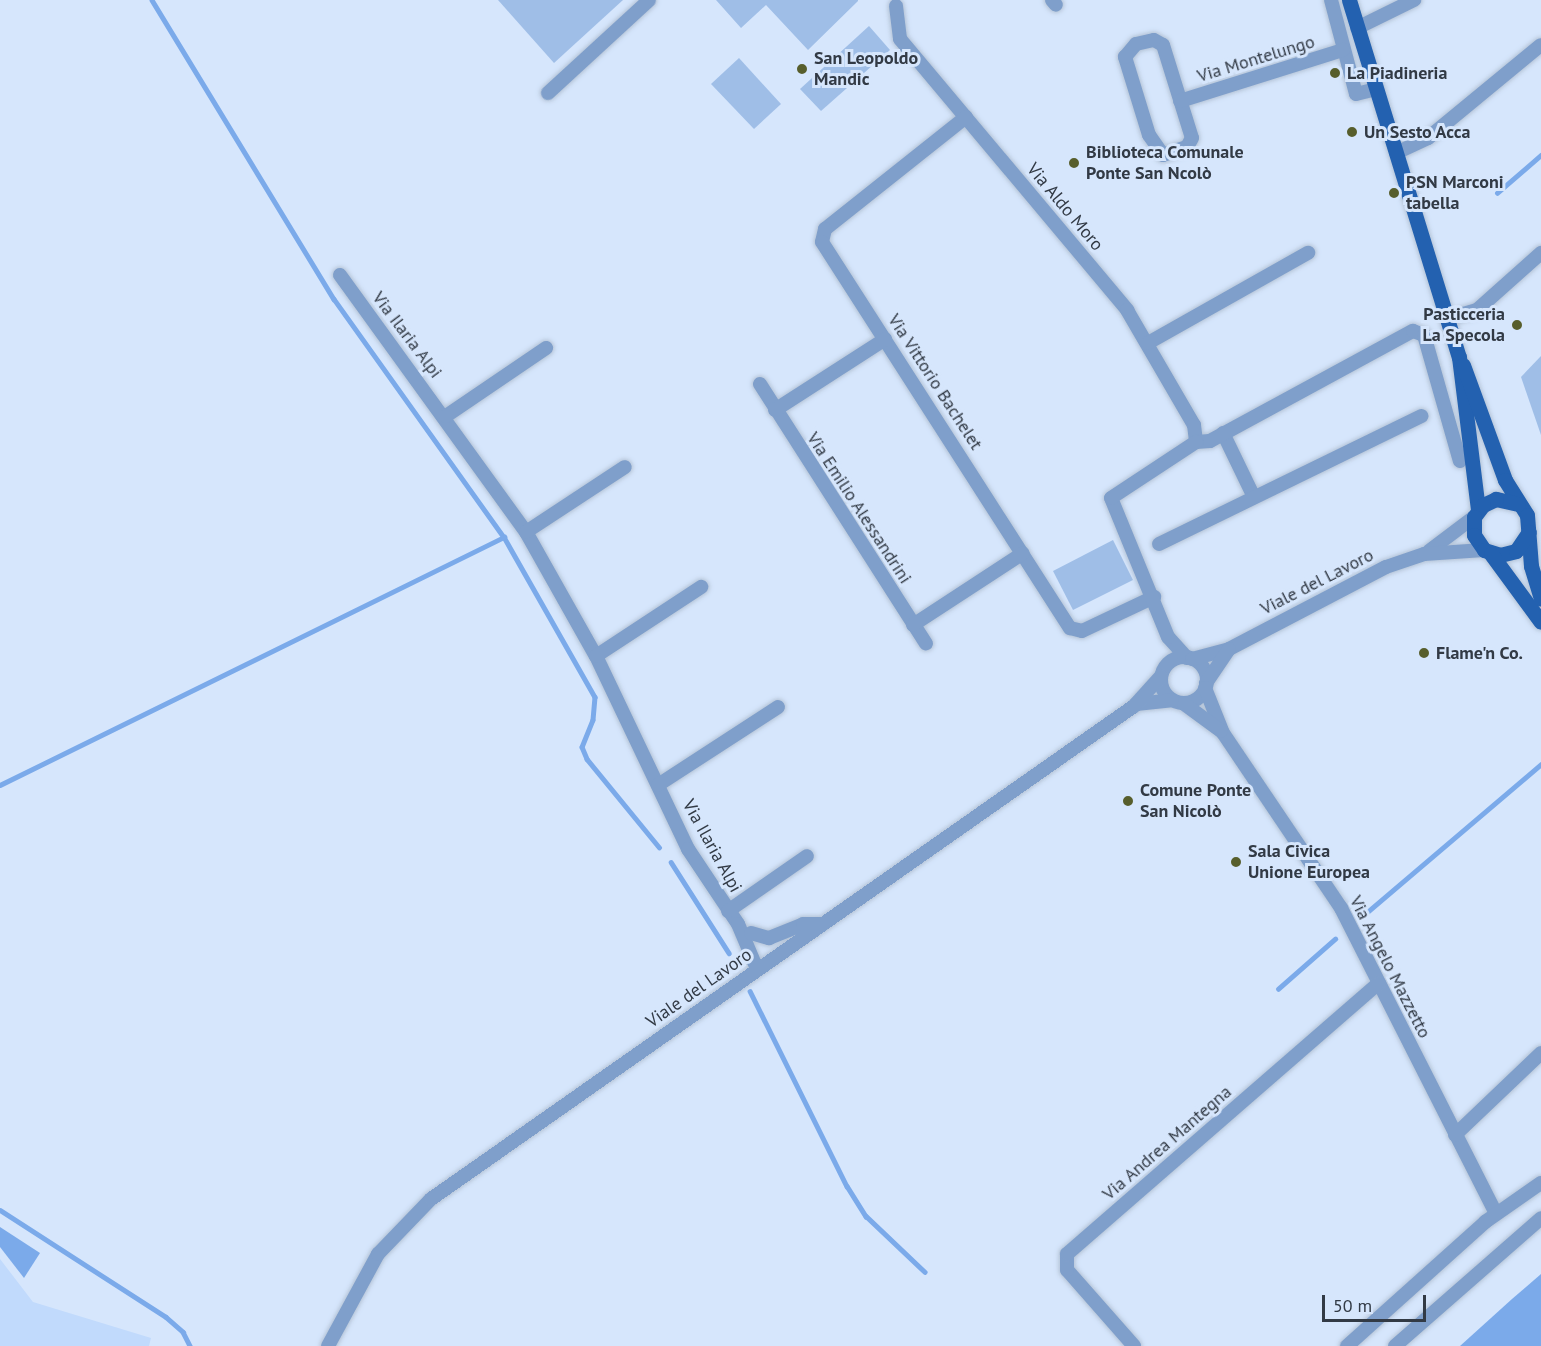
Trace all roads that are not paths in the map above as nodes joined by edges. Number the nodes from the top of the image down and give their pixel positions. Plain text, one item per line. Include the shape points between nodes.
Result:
1 (649, 0) edge
2 (1331, 0) edge
3 (1349, 0) edge
4 (1414, 0) edge
5 (896, 6) dead end
6 (1357, 28) junction
7 (1541, 45) edge
8 (1343, 50) junction
9 (1376, 89) junction
10 (548, 93) dead end
11 (1180, 101) junction
12 (966, 117) junction
13 (1396, 153) junction
14 (1308, 253) dead end
15 (1541, 253) edge
16 (340, 275) dead end
17 (1449, 318) junction
18 (885, 339) junction
19 (1148, 343) junction
20 (546, 348) dead end
21 (1459, 357) junction
22 (760, 384) dead end
23 (776, 410) junction
24 (446, 416) junction
25 (1422, 416) dead end
26 (1223, 433) junction
27 (1196, 442) junction
28 (1460, 461) dead end
29 (625, 467) dead end
30 (1254, 497) junction
31 (1518, 504) junction
32 (1476, 514) junction
33 (1530, 530) junction
34 (526, 532) junction
35 (1159, 543) dead end
36 (1488, 552) junction
37 (1023, 553) junction
38 (1424, 554) junction
39 (701, 587) dead end
40 (1154, 597) junction
41 (1541, 598) edge
42 (1541, 622) edge
43 (913, 625) junction
44 (1168, 637) junction
45 (926, 644) dead end
46 (1229, 649) junction
47 (596, 656) junction
48 (1190, 658) junction
49 (1163, 673) junction
50 (1206, 685) junction
51 (1177, 702) junction
52 (1136, 704) junction
53 (778, 707) dead end
54 (1223, 733) junction
55 (658, 785) junction
56 (807, 856) dead end
57 (728, 911) junction
58 (738, 924) junction
59 (823, 924) junction
60 (751, 933) junction
61 (773, 958) junction
62 (757, 969) junction
63 (1379, 983) junction
64 (1541, 1053) edge
65 (1455, 1135) junction
66 (1541, 1183) edge
67 (1496, 1213) junction
68 (1541, 1218) edge
69 (328, 1346) edge
70 (1134, 1346) edge
71 (1347, 1346) edge
72 (1395, 1346) edge

1 - 10 street
2 - 8 street, Via Montelungo
3 - 6 main road
4 - 6 street
5 - 12 street, Via Aldo Moro via 900,39
6 - 9 main road
7 - 13 street via 1428,138
8 - 9 street, Via Montelungo via 1356,94
8 - 11 street, Via Montelungo
9 - 13 main road
11 - 11 street, Via Montelungo via 1163,45 1154,40 1128,48 1125,57 1149,135 1162,155 1187,147 1192,138
12 - 18 street, Via Vittorio Bachelet via 822,234
12 - 19 street, Via Aldo Moro via 1127,310
13 - 17 main road
14 - 19 street
15 - 17 street via 1477,310
16 - 24 street, Via Ilaria Alpi
17 - 21 main road
18 - 23 street
18 - 37 street, Via Vittorio Bachelet
19 - 27 street, Via Aldo Moro via 1194,425
20 - 24 street
21 - 31 main road
21 - 32 main road
22 - 23 street, Via Emilio Alessandrini
23 - 43 street, Via Emilio Alessandrini
24 - 34 street, Via Ilaria Alpi
25 - 30 street
26 - 27 street
26 - 28 street via 1413,331 1424,335
26 - 30 street
27 - 40 street via 1111,498
29 - 34 street
30 - 35 street
31 - 32 main road via 1496,499
31 - 33 main road
32 - 36 main road via 1474,535
32 - 38 street, Viale del Lavoro
33 - 36 main road via 1516,551
33 - 41 main road via 1531,566
34 - 47 street, Via Ilaria Alpi
36 - 38 street, Viale del Lavoro
36 - 42 main road
37 - 40 street, Via Vittorio Bachelet via 1077,632
37 - 43 street
38 - 46 street, Viale del Lavoro via 1386,567
39 - 47 street
40 - 44 street
43 - 45 street, Via Emilio Alessandrini
44 - 48 street
44 - 49 street
46 - 48 street, Viale del Lavoro
46 - 50 street, Viale del Lavoro
47 - 55 street, Via Ilaria Alpi
48 - 49 street, Viale del Lavoro
48 - 50 street via 1202,667
49 - 51 street
49 - 52 street, Viale del Lavoro
50 - 51 street, Viale del Lavoro via 1197,699
50 - 54 street, Via Angelo Mazzetto
51 - 52 street, Viale del Lavoro
51 - 54 street, Via Angelo Mazzetto
52 - 59 street, Viale del Lavoro
53 - 55 street
54 - 63 street, Via Angelo Mazzetto via 1315,862
55 - 57 street, Via Ilaria Alpi
56 - 57 street
57 - 58 street, Via Ilaria Alpi
58 - 60 street, Via Ilaria Alpi
58 - 62 street, Via Ilaria Alpi
59 - 60 street via 812,921 770,938
59 - 61 street, Viale del Lavoro
60 - 61 street, Via Ilaria Alpi
61 - 62 street, Viale del Lavoro
62 - 69 street, Viale del Lavoro via 431,1199 378,1254
63 - 65 street, Via Angelo Mazzetto
63 - 70 street, Via Andrea Mantegna via 1067,1254 1067,1270
64 - 65 street
65 - 67 street, Via Angelo Mazzetto
66 - 67 street
67 - 71 street
68 - 72 street

